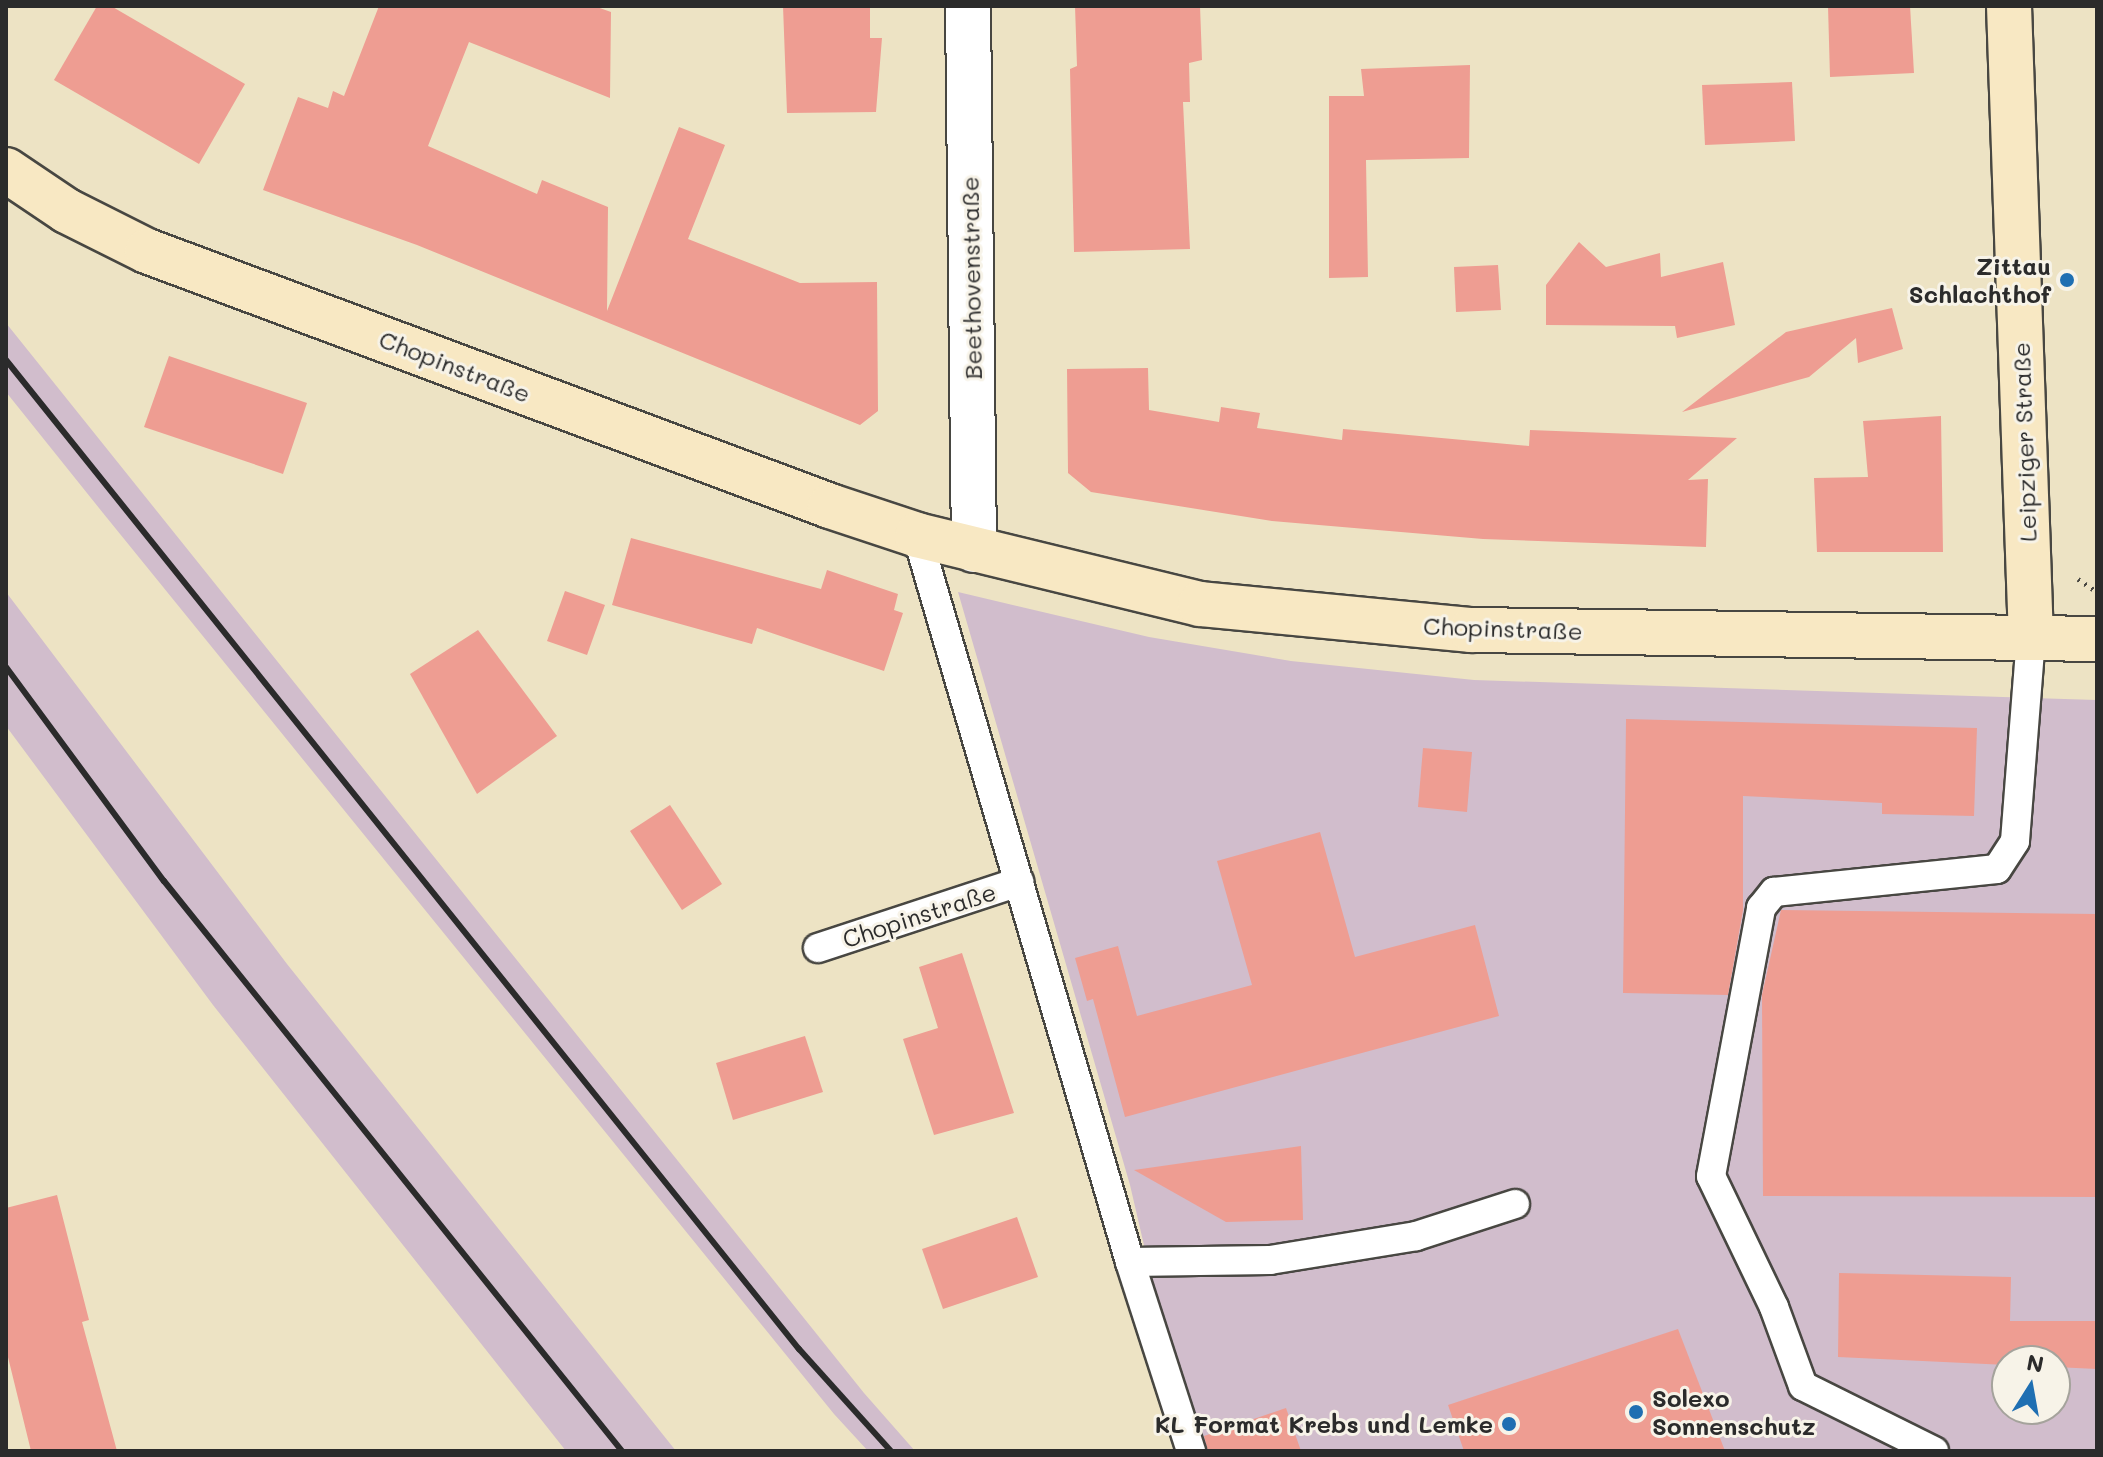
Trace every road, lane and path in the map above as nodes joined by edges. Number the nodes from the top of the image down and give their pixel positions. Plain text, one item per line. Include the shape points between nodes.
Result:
1 (968, 6) edge
2 (2009, 6) edge
3 (6, 170) edge
4 (917, 535) junction
5 (974, 550) junction
6 (2031, 638) junction
7 (2097, 639) edge
8 (1019, 882) junction
9 (818, 948) dead end
10 (1515, 1204) dead end
11 (1130, 1262) junction
12 (1191, 1451) edge
13 (1934, 1451) edge

1 - 5 street, Beethovenstraße
2 - 6 street, Leipziger Straße
3 - 4 street, Chopinstraße via 67,211 147,251
4 - 5 street, Chopinstraße
4 - 8 lane, Chopinstraße
5 - 6 street, Chopinstraße via 1200,604 1471,630
6 - 7 street, Chopinstraße
6 - 13 lane via 2015,841 1997,869 1774,892 1761,908 1711,1176 1774,1307 1803,1386
8 - 9 lane, Chopinstraße
8 - 11 lane, Chopinstraße
10 - 11 lane via 1416,1236 1270,1260
11 - 12 lane, Chopinstraße

